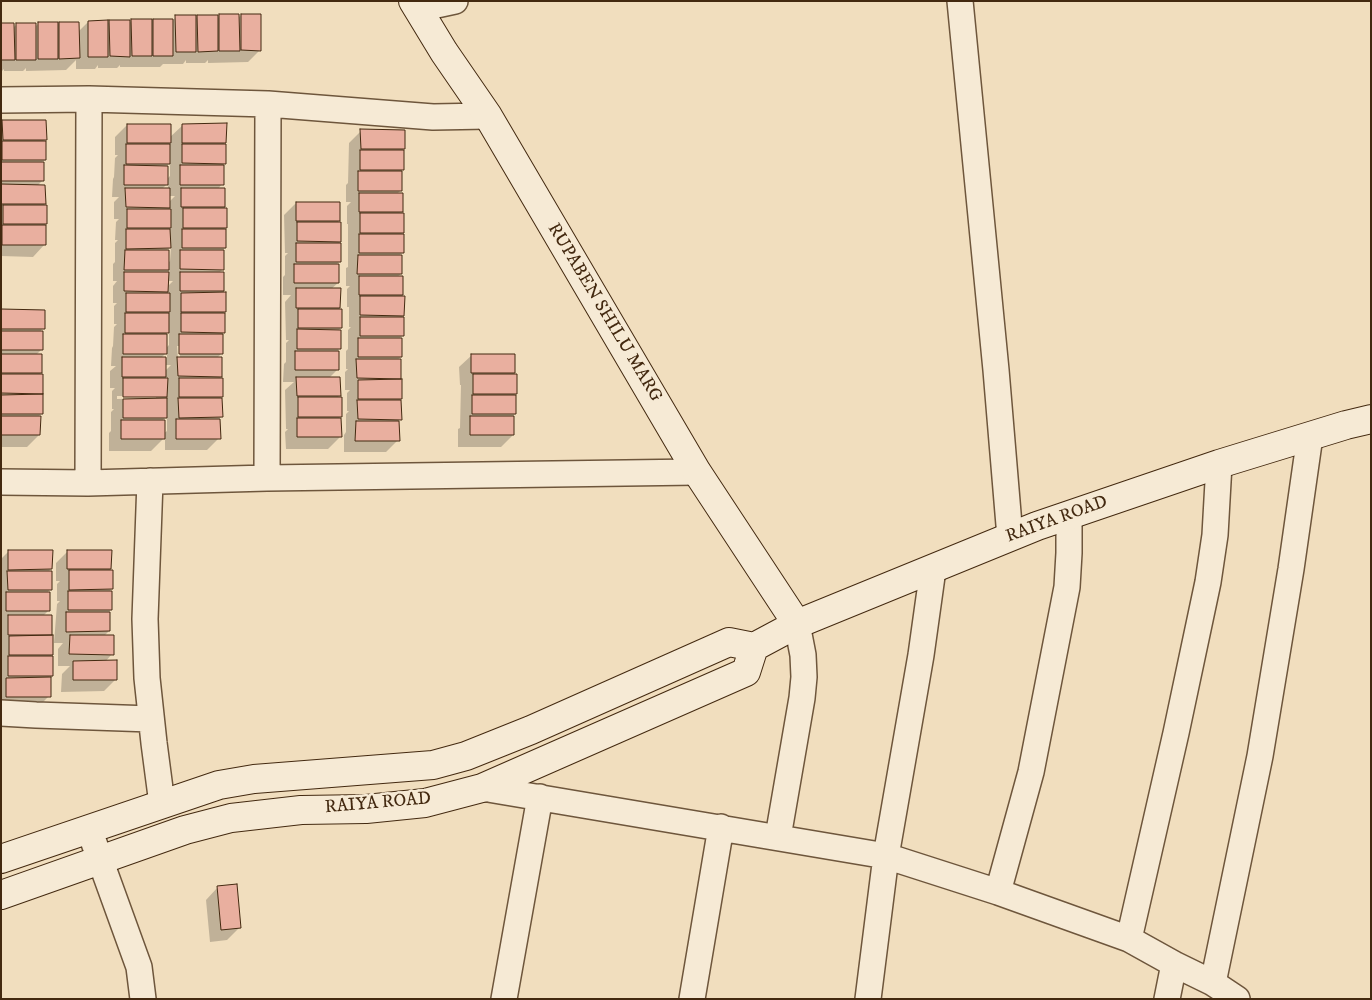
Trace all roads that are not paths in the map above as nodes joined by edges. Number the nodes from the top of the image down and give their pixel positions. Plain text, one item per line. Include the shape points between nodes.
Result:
1 (456, 1) edge
2 (960, 1) edge
3 (415, 5) edge
4 (1, 100) edge
5 (90, 100) junction
6 (268, 104) junction
7 (488, 116) junction
8 (1371, 419) edge
9 (1310, 436) junction
10 (1219, 464) junction
11 (697, 472) junction
12 (267, 478) junction
13 (150, 481) junction
14 (1, 482) edge
15 (88, 483) junction
16 (1069, 515) junction
17 (1010, 537) junction
18 (933, 569) junction
19 (797, 624) junction
20 (754, 647) junction
21 (1, 713) edge
22 (151, 719) junction
23 (482, 788) junction
24 (540, 797) junction
25 (162, 804) junction
26 (721, 827) junction
27 (89, 829) junction
28 (778, 837) junction
29 (886, 856) junction
30 (1, 859) edge
31 (100, 860) junction
32 (998, 892) junction
33 (1, 895) edge
34 (1128, 940) junction
35 (1174, 964) junction
36 (1213, 983) junction
37 (143, 999) edge
38 (504, 999) edge
39 (692, 999) edge
40 (868, 999) edge
41 (1167, 999) edge
42 (1237, 999) edge

1 - 3 street
2 - 17 street
3 - 7 street, RUPABEN SHILU MARG
4 - 5 street
5 - 6 street
5 - 15 street
6 - 7 street via 433,117
6 - 12 street
7 - 11 street, RUPABEN SHILU MARG
8 - 9 street, RAIYA ROAD
9 - 10 street, RAIYA ROAD
9 - 36 street via 1260,756
10 - 16 street, RAIYA ROAD
10 - 34 street via 1215,535 1208,582
11 - 12 street
11 - 19 street, RUPABEN SHILU MARG
12 - 13 street
13 - 15 street
13 - 22 street via 146,619
14 - 15 street
16 - 17 street, RAIYA ROAD
16 - 32 street via 1067,587 1031,772
17 - 18 street, RAIYA ROAD
18 - 19 street, RAIYA ROAD
18 - 29 street
19 - 20 street, RAIYA ROAD
19 - 28 street via 804,678
20 - 23 street, RAIYA ROAD via 746,672
20 - 25 street, RAIYA ROAD via 729,642 531,730 466,756 433,765 246,781 219,785
21 - 22 street
22 - 25 street
23 - 24 street
23 - 31 street, RAIYA ROAD via 425,803 366,809 301,810 231,818 185,830
24 - 26 street
24 - 38 street
25 - 27 street, RAIYA ROAD
26 - 28 street
26 - 39 street
27 - 30 street, RAIYA ROAD
27 - 31 street
28 - 29 street
29 - 32 street
29 - 40 street
31 - 33 street, RAIYA ROAD
31 - 37 street via 139,967
32 - 34 street
34 - 35 street
35 - 36 street
35 - 41 street
36 - 42 street

